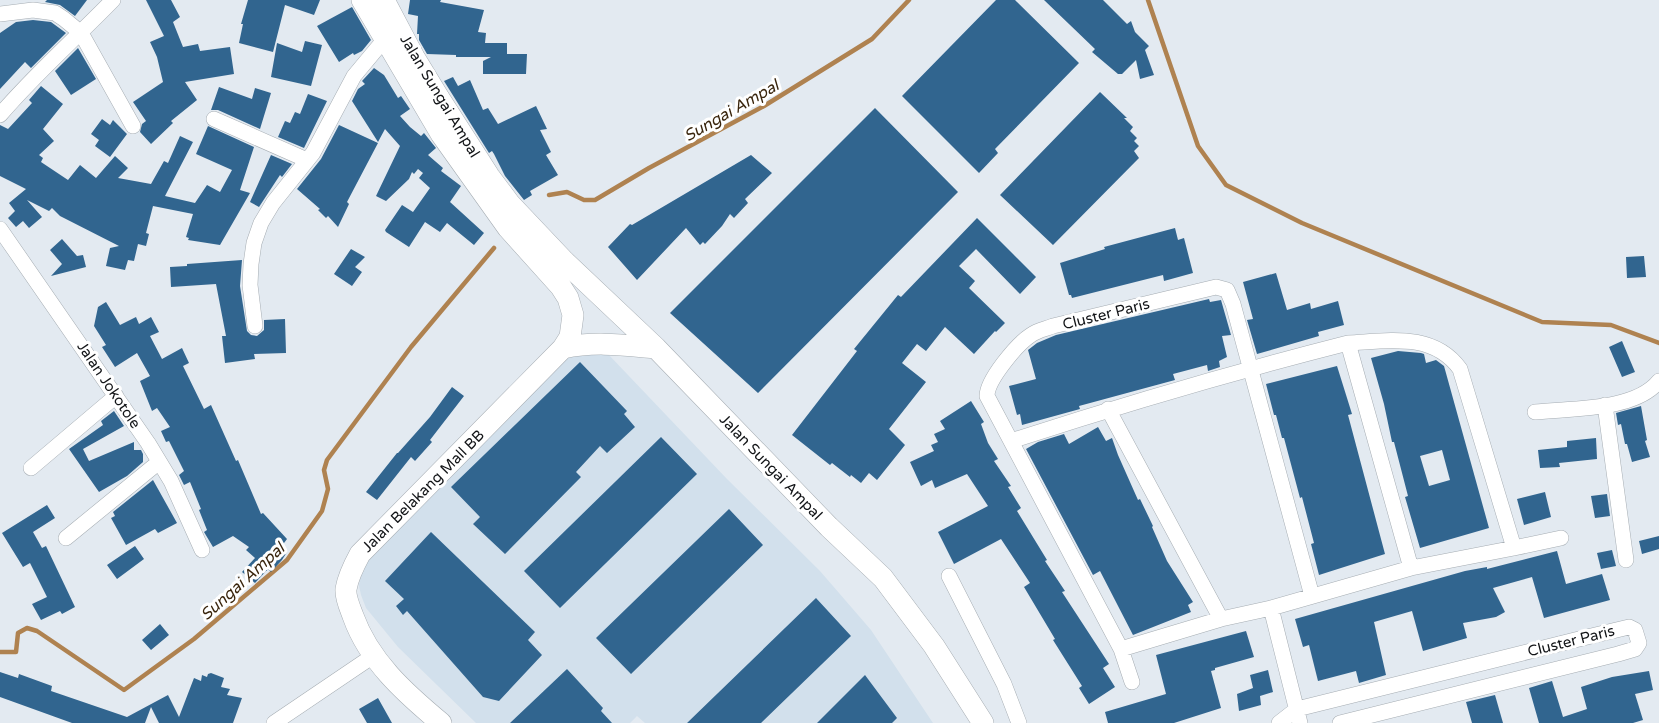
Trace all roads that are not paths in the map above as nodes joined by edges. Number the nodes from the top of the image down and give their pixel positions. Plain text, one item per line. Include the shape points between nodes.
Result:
1 (113, 0) edge
2 (363, 0) edge
3 (388, 3) edge
4 (0, 15) edge
5 (81, 33) junction
6 (384, 40) junction
7 (0, 115) edge
8 (214, 119) dead end
9 (133, 126) dead end
10 (307, 160) junction
11 (483, 181) junction
12 (0, 229) edge
13 (522, 232) junction
14 (255, 326) dead end
15 (1348, 343) junction
16 (563, 348) junction
17 (656, 348) junction
18 (1250, 368) junction
19 (1659, 381) edge
20 (116, 396) junction
21 (1605, 405) junction
22 (1108, 409) junction
23 (1535, 412) dead end
24 (1011, 441) junction
25 (159, 462) junction
26 (31, 468) dead end
27 (66, 538) dead end
28 (1561, 538) dead end
29 (1514, 548) junction
30 (202, 550) dead end
31 (1626, 560) dead end
32 (1411, 568) junction
33 (949, 576) dead end
34 (1312, 596) junction
35 (1271, 608) junction
36 (1221, 619) junction
37 (1121, 649) junction
38 (372, 656) junction
39 (1132, 682) dead end
40 (1298, 716) edge
41 (274, 723) edge
42 (441, 723) edge
43 (983, 723) edge
44 (1019, 723) edge
45 (1279, 723) edge
46 (1340, 723) edge

1 - 5 street
2 - 6 main road, Jalan Sungai Ampal
3 - 6 street
3 - 11 main road, Jalan Sungai Ampal
4 - 5 street via 33,10 55,13
5 - 7 street via 51,59
5 - 9 street
6 - 10 street via 354,76
6 - 11 main road, Jalan Sungai Ampal via 441,134
8 - 10 street
10 - 14 street via 273,203 254,243 250,285
11 - 13 main road, Jalan Sungai Ampal
12 - 20 street, Jalan Jokotole
13 - 16 main road, Jalan Belakang Mall BB via 568,298 572,327
13 - 17 main road, Jalan Sungai Ampal
15 - 18 street
15 - 29 street via 1421,342 1453,359 1469,396
15 - 32 street
16 - 17 main road via 590,343
16 - 38 main road, Jalan Belakang Mall BB via 360,554 346,591 358,630
17 - 43 main road, Jalan Sungai Ampal via 883,578 934,646
18 - 22 street
18 - 24 street, Cluster Paris via 1233,304 1222,288 1043,329 1023,341 987,390 989,403
18 - 34 street, Cluster Paris
19 - 21 street via 1645,394
20 - 25 street, Jalan Jokotole
20 - 26 street
21 - 23 street
21 - 31 street
22 - 24 street
22 - 36 street
24 - 37 street, Cluster Paris
25 - 27 street
25 - 30 street, Jalan Jokotole
28 - 29 street
29 - 32 street
32 - 34 street
33 - 44 street via 1004,684
34 - 35 street
35 - 36 street
35 - 40 street
36 - 37 street
37 - 39 street, Cluster Paris
38 - 41 street
38 - 42 main road, Jalan Belakang Mall BB
40 - 45 street, Cluster Paris
40 - 46 street, Cluster Paris via 1629,627 1638,636 1635,649 1618,654

